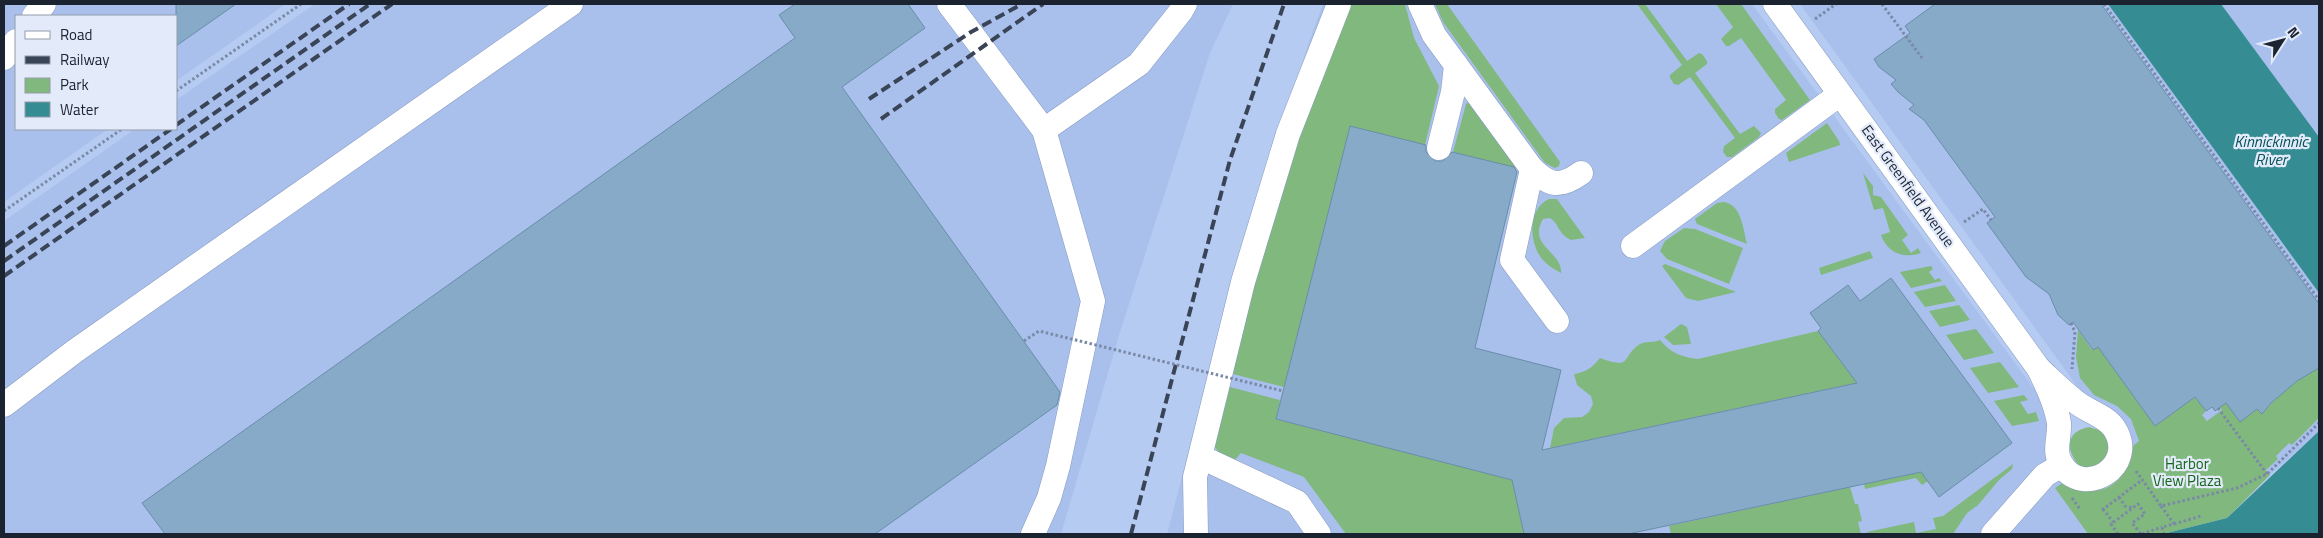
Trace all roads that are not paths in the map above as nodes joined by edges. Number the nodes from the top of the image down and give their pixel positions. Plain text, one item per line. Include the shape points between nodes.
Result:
1 (44, 4) edge
2 (570, 4) edge
3 (950, 4) edge
4 (1185, 4) edge
5 (1339, 4) edge
6 (1420, 4) edge
7 (1793, 11) edge
8 (35, 15) edge
9 (15, 42) edge
10 (4, 58) edge
11 (1456, 65) junction
12 (1840, 94) junction
13 (1044, 130) junction
14 (1439, 148) dead end
15 (1532, 169) junction
16 (1581, 172) dead end
17 (1633, 246) dead end
18 (1557, 322) dead end
19 (2039, 369) junction
20 (4, 405) edge
21 (1201, 457) junction
22 (2062, 465) junction
23 (1034, 534) edge
24 (1196, 534) edge
25 (1319, 534) edge
26 (1992, 534) edge

1 - 8 street
2 - 20 street via 75,351
3 - 13 street
4 - 13 street via 1139,64
5 - 21 street via 1288,134 1242,282
6 - 11 street via 1434,35
7 - 12 street, East Greenfield Avenue
9 - 10 street
11 - 14 street
11 - 15 street
12 - 17 street
12 - 19 street, East Greenfield Avenue
13 - 23 street via 1092,300 1058,466
15 - 16 street via 1544,180 1556,183 1569,181
15 - 18 street via 1512,260
19 - 22 street, East Greenfield Avenue via 2055,408 2059,433 2057,455
19 - 22 street, East Greenfield Avenue via 2076,403 2105,418 2121,444 2118,459 2101,477 2080,478
21 - 24 street via 1195,477
21 - 25 street via 1297,502
22 - 26 street via 2045,475

